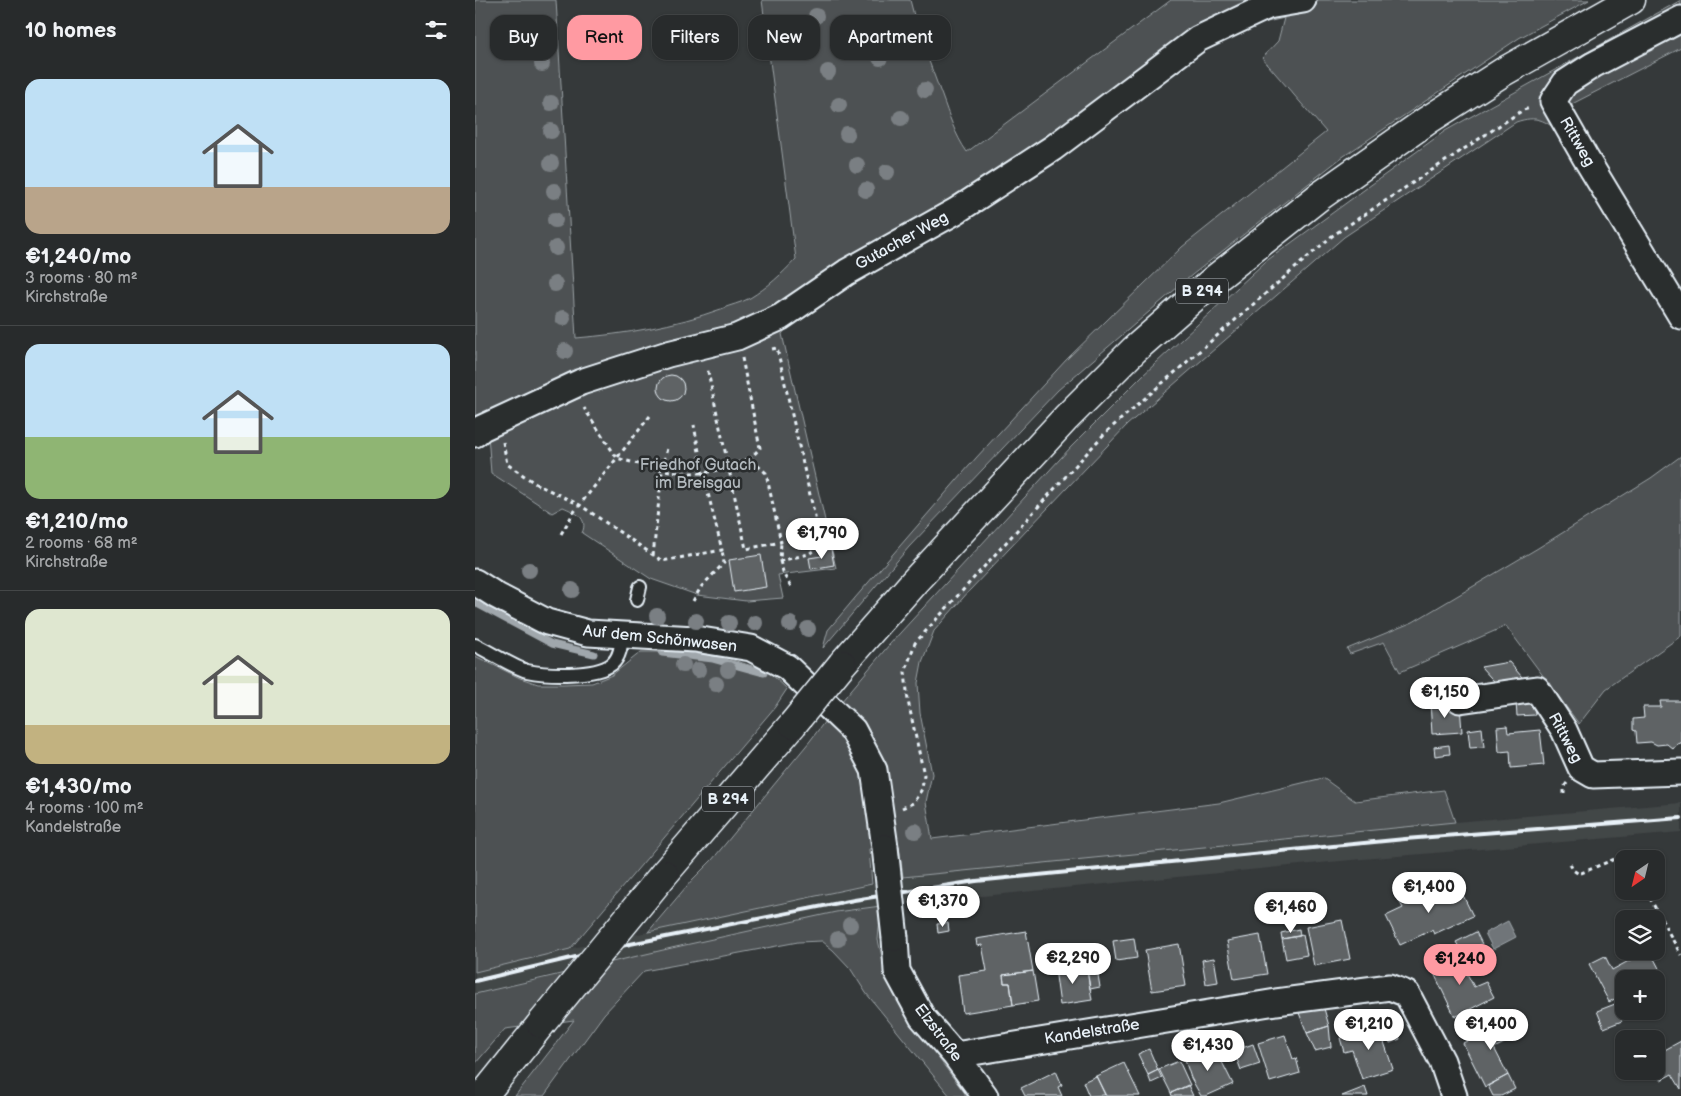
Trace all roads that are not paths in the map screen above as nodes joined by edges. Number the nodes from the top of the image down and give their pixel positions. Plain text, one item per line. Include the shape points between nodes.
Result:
1 (1303, 0) edge
2 (1631, 0) edge
3 (1681, 19) edge
4 (1681, 316) edge
5 (475, 434) edge
6 (475, 582) edge
7 (640, 587) dead end
8 (637, 600) dead end
9 (622, 636) junction
10 (475, 644) edge
11 (1460, 700) dead end
12 (1681, 772) edge
13 (895, 938) joint
14 (955, 1055) junction
15 (483, 1096) edge
16 (985, 1096) edge
17 (1454, 1096) edge

1 - 5 street, Gutacher Weg via 1268,6 1198,39 1053,148 956,211 847,272 781,318 737,337 668,354 581,382
2 - 15 highway, B 294, bridge via 1503,72 1320,196 1215,279 1134,350 1066,418 842,664 664,874
3 - 4 street, Rittweg via 1593,65 1565,83 1553,100
6 - 9 street, Auf dem Schönwasen via 547,622 588,633
7 - 8 lane
9 - 10 lane via 617,658 611,664 601,670 563,674 526,670
9 - 13 street, Auf dem Schönwasen, bridge via 695,639 751,648 787,666 853,730 874,770
11 - 12 street, Rittweg via 1537,688 1563,730 1581,768 1593,775
13 - 14 street, Elzstraße via 897,971 923,1017
14 - 16 street, Elzstraße
14 - 17 street, Kandelstraße via 1276,1002 1390,987 1407,994 1442,1061

